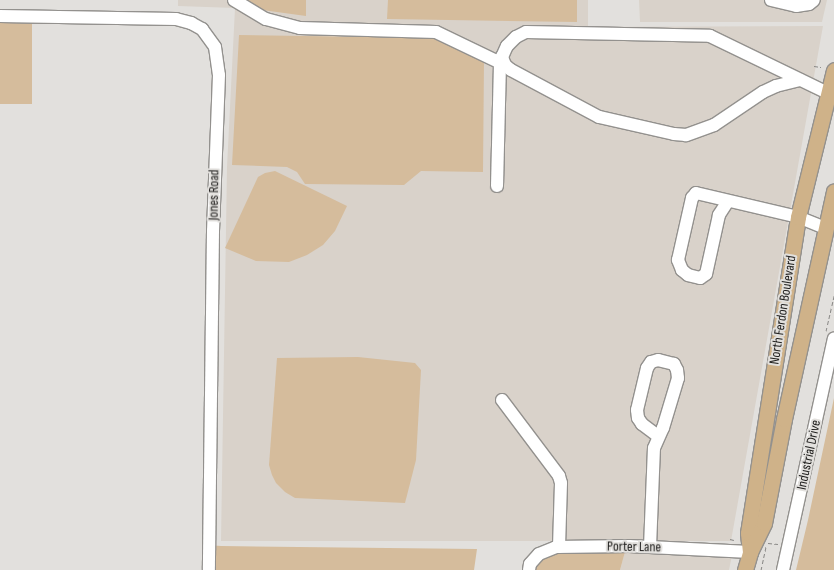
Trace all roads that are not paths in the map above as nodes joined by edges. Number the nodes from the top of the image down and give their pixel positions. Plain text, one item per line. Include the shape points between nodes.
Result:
1 (234, 0) edge
2 (771, 0) edge
3 (814, 0) edge
4 (0, 16) edge
5 (503, 64) junction
6 (834, 70) edge
7 (800, 80) junction
8 (831, 95) edge
9 (497, 186) dead end
10 (834, 191) edge
11 (728, 202) junction
12 (798, 217) junction
13 (825, 228) junction
14 (833, 347) edge
15 (502, 400) dead end
16 (658, 436) junction
17 (560, 547) junction
18 (650, 547) junction
19 (750, 552) junction
20 (209, 570) edge
21 (529, 570) edge
22 (745, 570) edge
23 (783, 570) edge

1 - 5 street via 266,20 300,28 436,32
2 - 3 street via 796,6
4 - 20 street, Jones Road via 176,19 202,29 215,47 219,75 213,221
5 - 7 street via 598,117 674,134 686,134 714,125 763,92
5 - 7 street via 507,46 526,32 699,35 719,39
5 - 9 street
6 - 8 main road, North Ferdon Boulevard
7 - 8 street
8 - 12 main road, North Ferdon Boulevard
10 - 13 main road, North Ferdon Boulevard
11 - 11 street via 701,193 692,198 678,260 688,275 700,278 706,274 719,215
11 - 12 street
12 - 13 street
12 - 19 main road, North Ferdon Boulevard via 748,533
13 - 19 main road, North Ferdon Boulevard via 764,523
14 - 23 street, Industrial Drive
15 - 17 street via 559,476
16 - 16 street via 678,378 674,364 658,360 647,368 636,410 642,424
16 - 18 street via 654,448
17 - 18 street, Porter Lane
17 - 21 street, Porter Lane via 539,554
18 - 19 street, Porter Lane
19 - 22 main road, North Ferdon Boulevard

